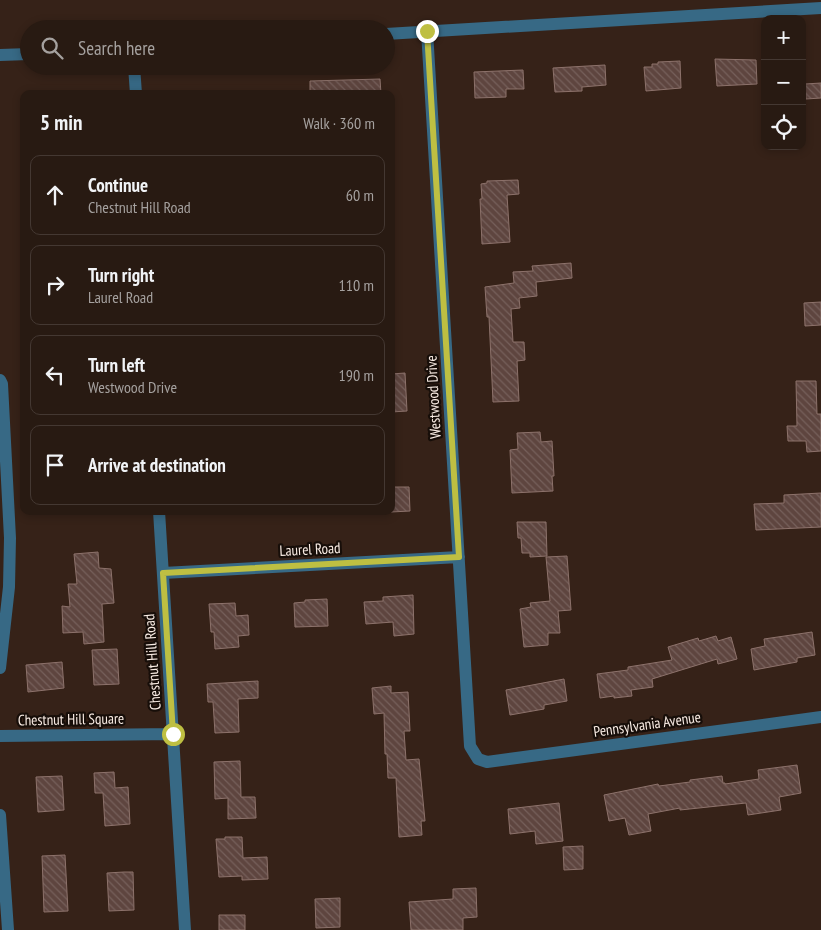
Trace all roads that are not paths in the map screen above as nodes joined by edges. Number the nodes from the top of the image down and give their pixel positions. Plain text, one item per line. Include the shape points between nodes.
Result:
1 (821, 8) edge
2 (427, 31) junction
3 (395, 33) edge
4 (20, 54) edge
5 (0, 55) edge
6 (135, 75) edge
7 (136, 90) edge
8 (0, 380) edge
9 (159, 515) edge
10 (459, 557) junction
11 (163, 573) junction
12 (0, 668) edge
13 (821, 717) edge
14 (173, 734) junction
15 (0, 736) edge
16 (478, 759) joint
17 (0, 815) edge
18 (8, 930) edge
19 (185, 930) edge

1 - 2 street
2 - 3 street
2 - 10 street, Westwood Drive
4 - 5 street
6 - 7 street
8 - 12 street via 10,538 9,587
9 - 11 street, Chestnut Hill Road
10 - 11 street, Laurel Road
10 - 16 street, Westwood Drive via 470,746
11 - 14 street, Chestnut Hill Road
13 - 16 street, Pennsylvania Avenue via 488,762
14 - 15 street, Chestnut Hill Square
14 - 19 street, Chestnut Hill Road
17 - 18 street

